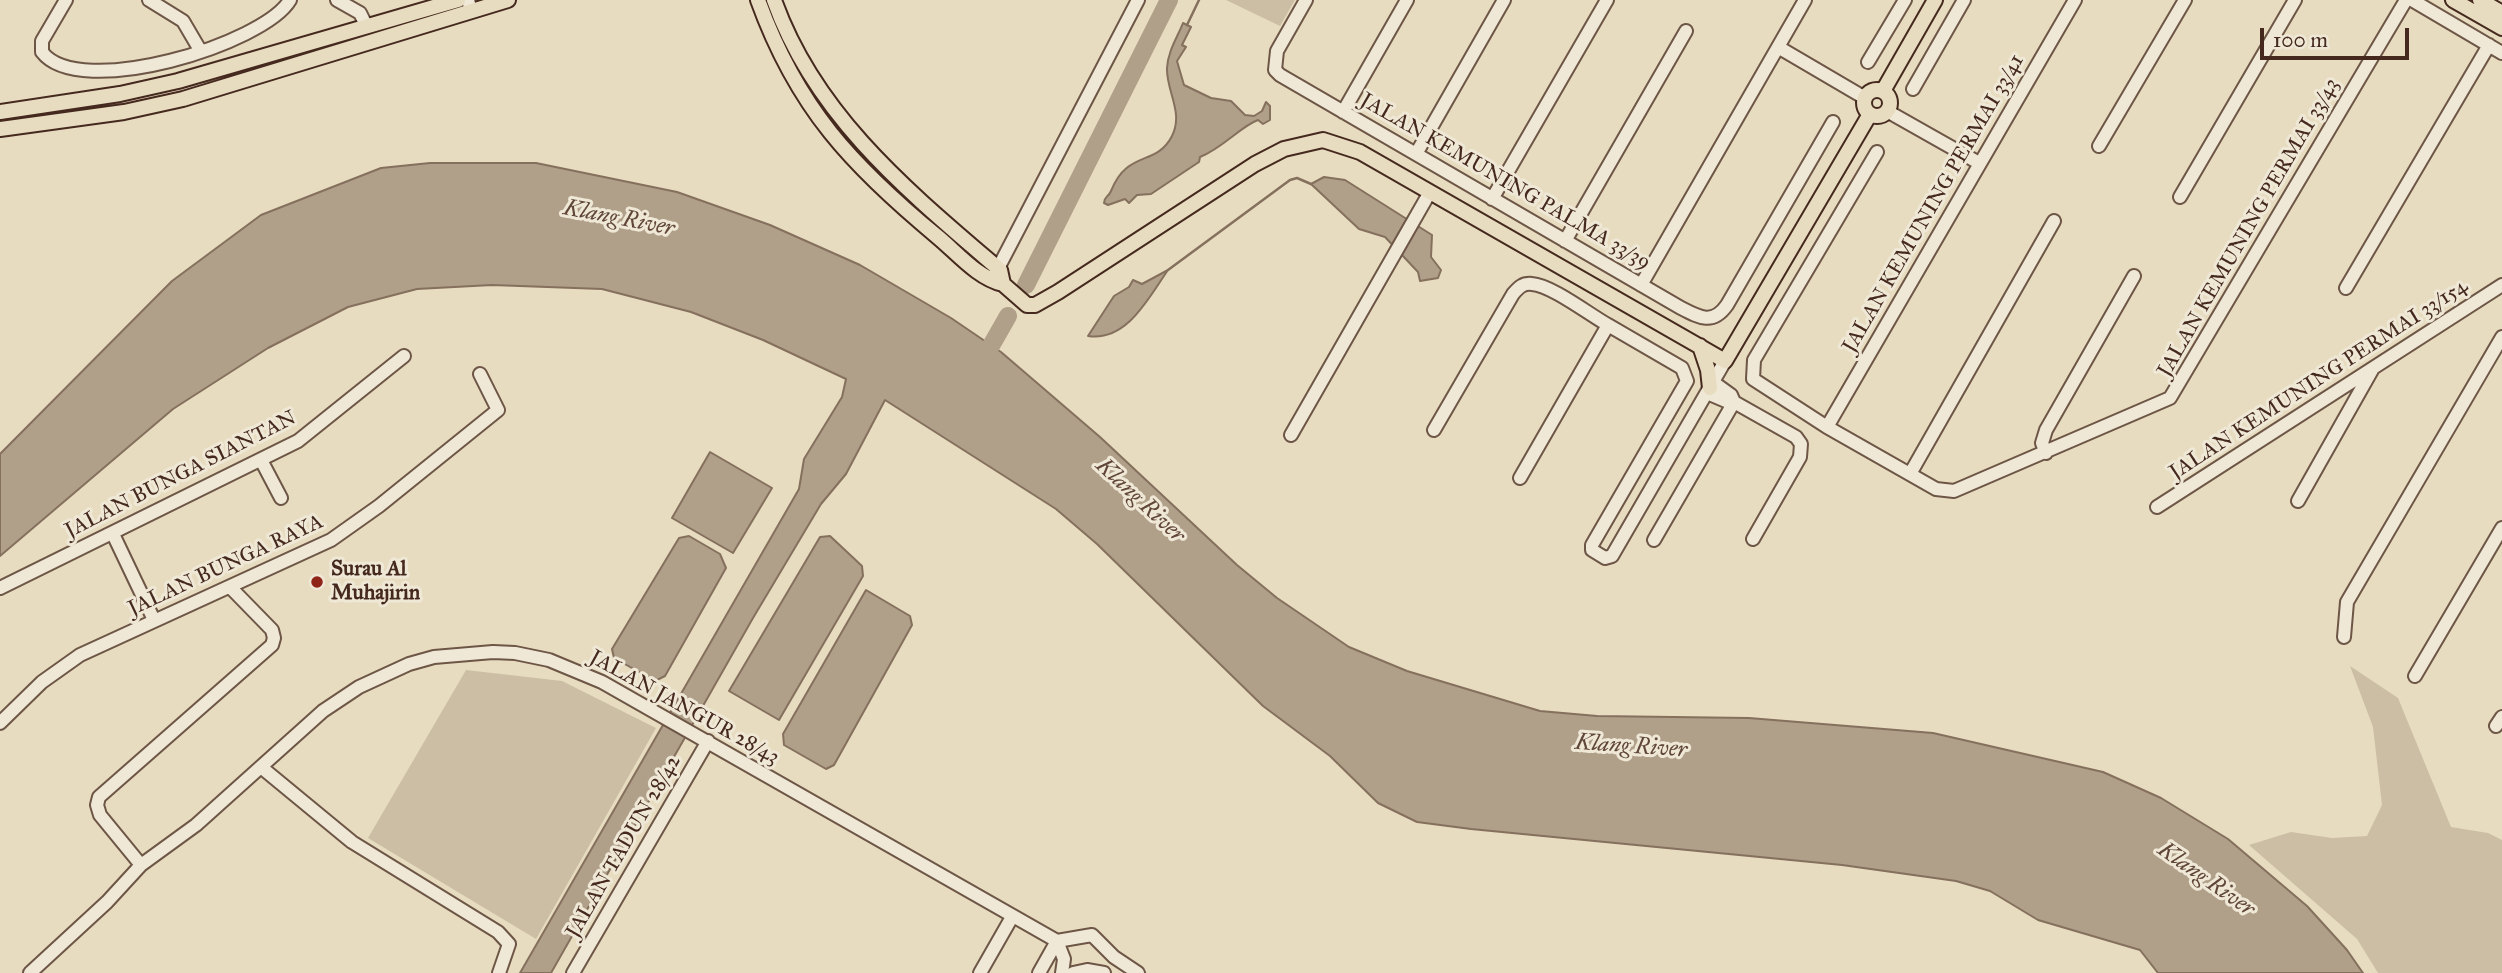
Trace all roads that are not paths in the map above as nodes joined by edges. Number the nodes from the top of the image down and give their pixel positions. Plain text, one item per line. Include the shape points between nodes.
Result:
1 (66, 0) edge
2 (149, 0) edge
3 (290, 0) edge
4 (337, 0) edge
5 (458, 0) edge
6 (508, 0) edge
7 (758, 0) edge
8 (774, 0) edge
9 (1138, 0) edge
10 (1306, 0) edge
11 (1407, 0) edge
12 (1504, 0) edge
13 (1607, 0) edge
14 (1805, 0) edge
15 (1905, 0) edge
16 (1935, 0) edge
17 (1964, 0) edge
18 (2075, 0) edge
19 (2185, 0) edge
20 (2295, 0) edge
21 (2406, 0) edge
22 (2412, 0) edge
23 (2453, 0) edge
24 (2480, 0) edge
25 (469, 5) edge
26 (2502, 13) edge
27 (366, 25) junction
28 (2502, 28) edge
29 (1686, 31) dead end
30 (2489, 46) junction
31 (1778, 47) junction
32 (200, 50) junction
33 (2502, 53) edge
34 (1868, 62) dead end
35 (178, 81) junction
36 (1913, 89) dead end
37 (1883, 91) junction
38 (1865, 98) junction
39 (183, 99) junction
40 (1887, 111) junction
41 (1343, 112) junction
42 (0, 113) edge
43 (1870, 114) junction
44 (1833, 122) dead end
45 (0, 129) edge
46 (2099, 146) dead end
47 (1877, 152) dead end
48 (1416, 155) junction
49 (1979, 163) junction
50 (1430, 192) junction
51 (2180, 197) dead end
52 (1492, 198) junction
53 (2054, 221) dead end
54 (1565, 241) junction
55 (2134, 276) dead end
56 (998, 278) junction
57 (1641, 285) junction
58 (2502, 285) edge
59 (2346, 288) dead end
60 (1607, 327) junction
61 (2502, 337) edge
62 (1700, 346) junction
63 (404, 356) dead end
64 (1725, 361) junction
65 (2372, 370) junction
66 (480, 374) dead end
67 (1710, 388) junction
68 (2332, 394) junction
69 (1734, 402) junction
70 (2348, 415) junction
71 (1827, 427) junction
72 (1434, 430) dead end
73 (1291, 435) dead end
74 (2046, 453) junction
75 (261, 460) junction
76 (1910, 474) junction
77 (1520, 478) dead end
78 (281, 498) dead end
79 (2298, 501) dead end
80 (2157, 507) dead end
81 (1602, 528) junction
82 (2502, 528) edge
83 (113, 534) junction
84 (1621, 539) junction
85 (1753, 539) dead end
86 (1654, 540) dead end
87 (0, 588) edge
88 (231, 588) junction
89 (154, 620) junction
90 (2344, 637) dead end
91 (2416, 676) dead end
92 (0, 723) edge
93 (703, 738) junction
94 (261, 767) junction
95 (141, 865) junction
96 (1012, 917) junction
97 (1057, 941) junction
98 (30, 973) edge
99 (499, 973) edge
100 (573, 973) edge
101 (980, 973) edge
102 (1039, 973) edge
103 (1062, 973) edge
104 (1073, 973) edge
105 (1104, 973) edge
106 (1138, 973) edge

1 - 32 street via 42,41 42,52 51,61 113,73 180,59
2 - 32 street via 183,20
3 - 32 street via 265,24
4 - 27 street via 360,13
5 - 27 main road
6 - 25 main road
7 - 56 main road via 788,73 827,132 911,216
8 - 56 main road via 797,56 841,121
9 - 56 street
10 - 41 street, JALAN KEMUNING PALMA 33/39 via 1274,58 1275,70
11 - 41 street
12 - 48 street
13 - 52 street
14 - 31 street
15 - 34 street
16 - 37 main road
17 - 36 street
18 - 49 street, JALAN KEMUNING PERMAI 33/41
19 - 46 street
20 - 51 street
21 - 74 street, JALAN KEMUNING PERMAI 33/43 via 2178,388 2151,408
22 - 30 street
23 - 28 main road
24 - 26 main road
25 - 39 main road
27 - 35 main road
29 - 54 street
30 - 33 street
30 - 59 street
31 - 38 street
31 - 57 street
35 - 39 main road
35 - 42 main road
37 - 38 main road via 1870,92
37 - 40 main road via 1890,100
38 - 43 main road via 1864,107
39 - 45 main road
40 - 43 main road
40 - 49 street
41 - 48 street, JALAN KEMUNING PALMA 33/39
43 - 64 main road
44 - 57 street, JALAN KEMUNING PALMA 33/39 via 1717,317 1698,317
47 - 71 street, JALAN KEMUNING PERMAI 33/43 via 1754,360 1753,379
48 - 52 street, JALAN KEMUNING PALMA 33/39
49 - 71 street, JALAN KEMUNING PERMAI 33/41
50 - 56 main road via 1337,142 1297,144 1255,164 1035,305 1027,305
50 - 62 main road
50 - 73 street
52 - 54 street, JALAN KEMUNING PALMA 33/39
53 - 76 street
54 - 57 street, JALAN KEMUNING PALMA 33/39
55 - 74 street via 2046,430 2042,443
58 - 65 street, JALAN KEMUNING PERMAI 33/154
60 - 72 street via 1530,283 1521,286
60 - 77 street
60 - 81 street via 1682,368 1687,381
61 - 90 street via 2347,602
62 - 64 main road
62 - 67 main road
63 - 75 street, JALAN BUNGA SIANTAN via 298,441
64 - 67 street
65 - 68 street, JALAN KEMUNING PERMAI 33/154
65 - 70 street
66 - 88 street, JALAN BUNGA RAYA via 498,411 331,540
67 - 69 street via 1731,395
67 - 84 street
68 - 70 street via 2341,398
68 - 80 street, JALAN KEMUNING PERMAI 33/154
69 - 85 street via 1801,443 1800,457
69 - 86 street
70 - 79 street
71 - 76 street, JALAN KEMUNING PERMAI 33/43
74 - 76 street, JALAN KEMUNING PERMAI 33/43 via 1954,491 1936,489
75 - 78 street
75 - 83 street, JALAN BUNGA SIANTAN
81 - 84 street
81 - 84 street via 1591,548 1605,558 1612,556
82 - 91 street
83 - 87 street, JALAN BUNGA SIANTAN
83 - 89 street
88 - 89 street, JALAN BUNGA RAYA
88 - 95 street via 272,630 272,645 99,797 100,815
89 - 92 street, JALAN BUNGA RAYA via 80,655 42,682
93 - 94 street, JALAN JANGUR 28/43 via 584,673 549,660 493,652 434,657 385,674 323,711
93 - 96 street, JALAN JANGUR 28/43
93 - 100 street, JALAN TADUN 28/42
94 - 95 street, JALAN JANGUR 28/43 via 196,825
94 - 99 street via 352,842 498,932 509,944
95 - 98 street, JALAN JANGUR 28/43
96 - 97 street, JALAN JANGUR 28/43
96 - 101 street
97 - 102 street
97 - 103 street via 1064,958
97 - 106 street via 1092,935
104 - 105 street

